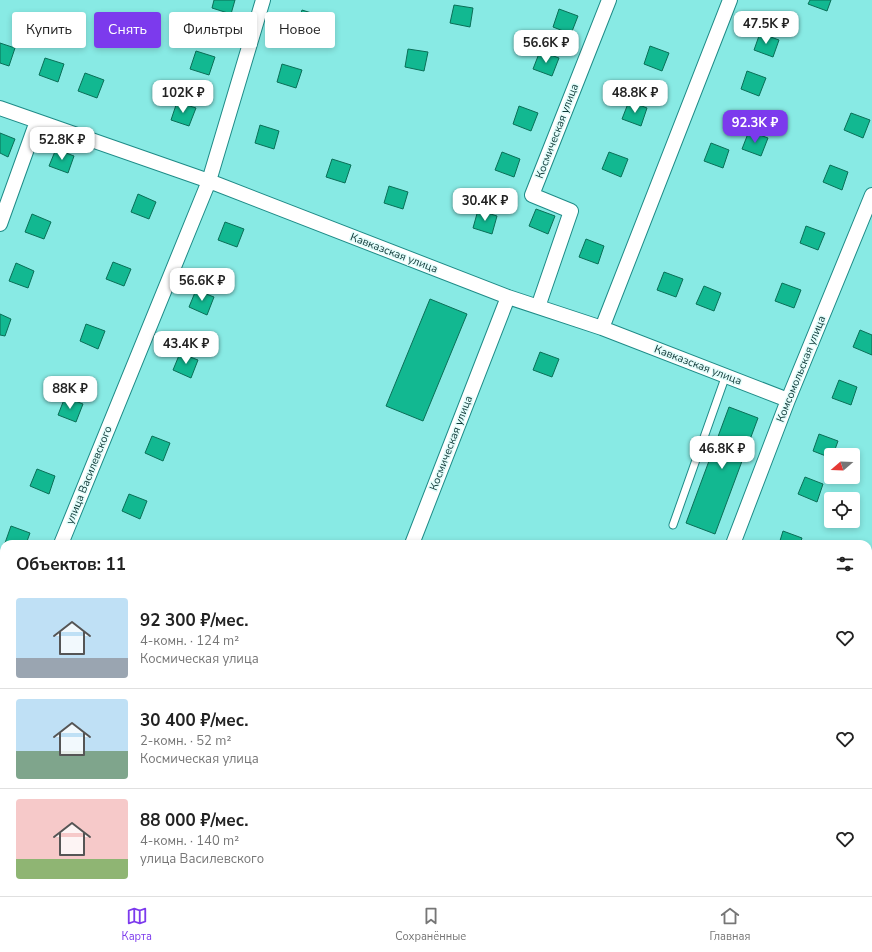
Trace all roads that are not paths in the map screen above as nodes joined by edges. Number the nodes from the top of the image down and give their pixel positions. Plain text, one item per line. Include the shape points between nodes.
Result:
1 (263, 0) edge
2 (609, 0) edge
3 (730, 0) edge
4 (0, 108) edge
5 (37, 121) junction
6 (209, 181) junction
7 (872, 194) edge
8 (0, 224) edge
9 (508, 297) junction
10 (538, 307) junction
11 (602, 328) junction
12 (726, 375) junction
13 (788, 400) junction
14 (673, 525) dead end
15 (63, 540) edge
16 (414, 540) edge
17 (735, 540) edge

1 - 6 street, улица Василевского
2 - 10 street, Космическая улица via 532,194 571,210
3 - 11 street
4 - 5 street, Кавказская улица
5 - 6 street, Кавказская улица
5 - 8 street
6 - 9 street, Кавказская улица
6 - 15 street, улица Василевского
7 - 13 street, Комсомольская улица
9 - 10 street, Кавказская улица
9 - 16 street, Космическая улица
10 - 11 street, Кавказская улица
11 - 12 street, Кавказская улица
12 - 13 street, Кавказская улица
12 - 14 lane
13 - 17 street, Комсомольская улица

